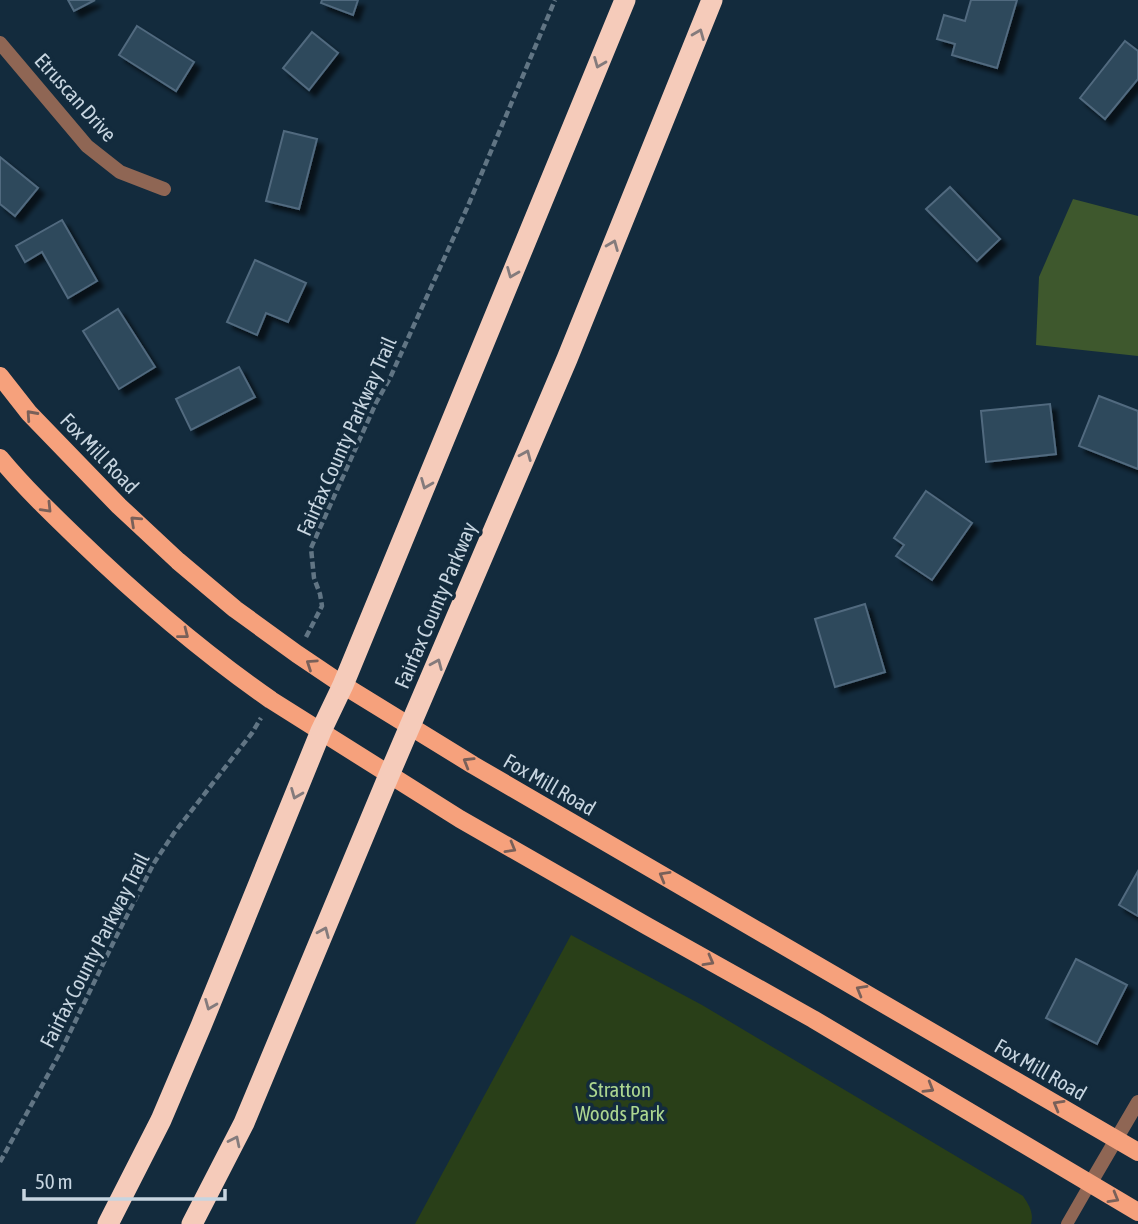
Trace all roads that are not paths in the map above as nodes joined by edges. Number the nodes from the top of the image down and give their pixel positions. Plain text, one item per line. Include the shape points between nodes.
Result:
1 (625, 0) edge
2 (712, 0) edge
3 (0, 43) edge
4 (164, 189) dead end
5 (0, 376) edge
6 (0, 458) edge
7 (343, 685) junction
8 (410, 727) junction
9 (321, 731) junction
10 (389, 775) junction
11 (1138, 1102) edge
12 (1117, 1139) junction
13 (1138, 1152) edge
14 (1090, 1184) junction
15 (1138, 1212) edge
16 (108, 1224) edge
17 (192, 1224) edge
18 (1067, 1224) edge

1 -> 7 highway
8 -> 2 highway, Fairfax County Parkway via 567,359
3 - 4 street, Etruscan Drive via 87,146 120,173
7 -> 5 main road, Fox Mill Road via 235,609 178,561 29,413
6 -> 9 main road via 132,590 250,686
7 - 8 main road, Fox Mill Road
7 - 9 highway
8 - 10 highway, Fairfax County Parkway
12 -> 8 main road, Fox Mill Road
9 - 10 main road
9 -> 16 highway via 201,1026
10 -> 14 main road via 813,1018
17 -> 10 highway, Fairfax County Parkway via 244,1123
11 - 12 street
12 - 13 main road, Fox Mill Road
12 - 14 street
14 -> 15 main road
14 - 18 lane

